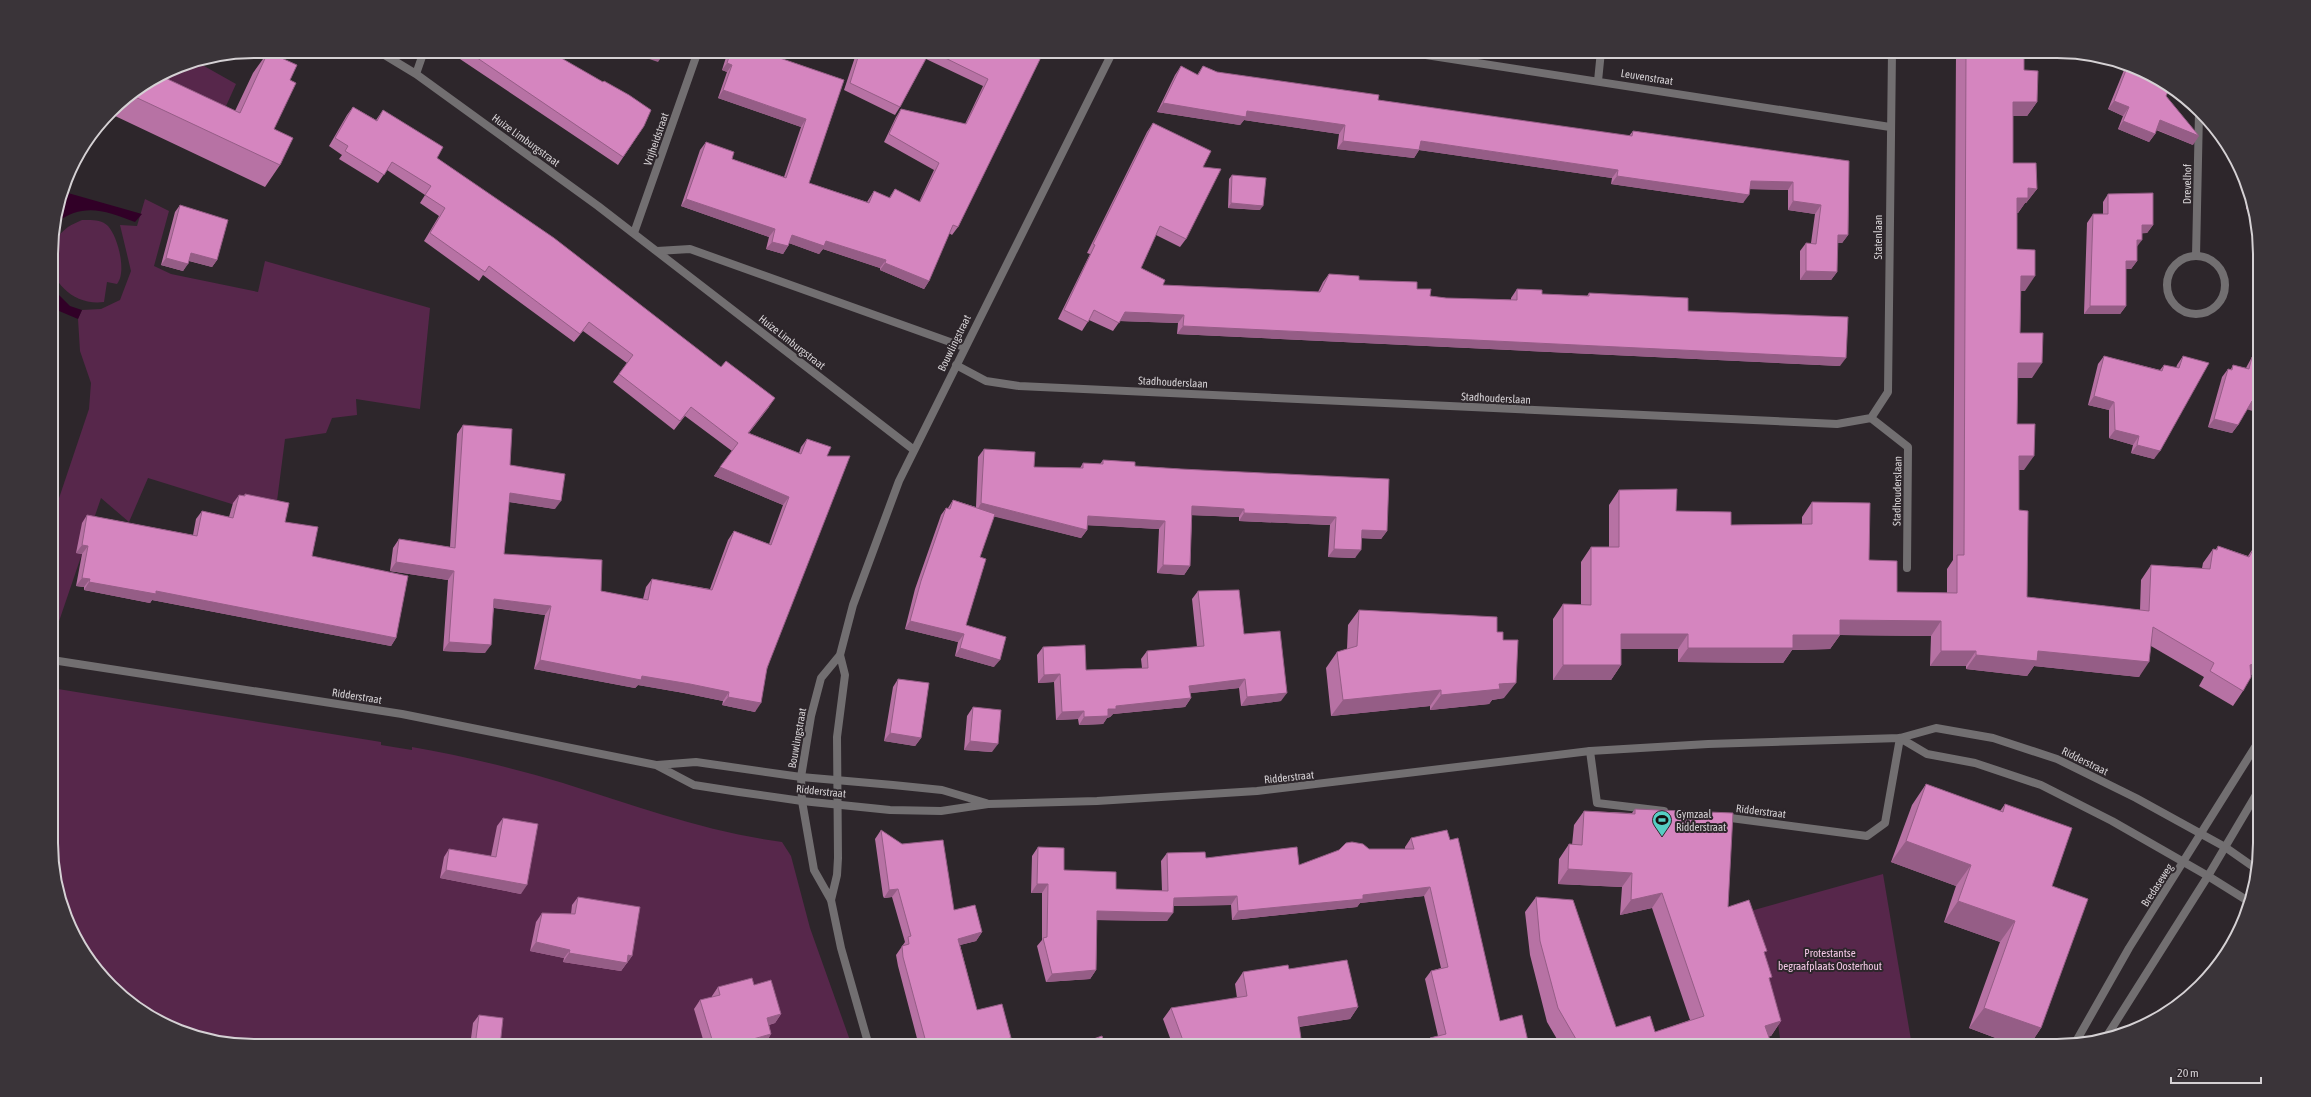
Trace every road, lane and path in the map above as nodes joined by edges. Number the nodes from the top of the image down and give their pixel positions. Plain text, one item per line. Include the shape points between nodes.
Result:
1 (390, 58) edge
2 (422, 58) edge
3 (696, 58) edge
4 (1109, 58) edge
5 (1446, 58) edge
6 (1600, 58) edge
7 (1892, 58) edge
8 (416, 74) junction
9 (1598, 81) junction
10 (2199, 119) edge
11 (1890, 127) junction
12 (634, 233) junction
13 (657, 251) junction
14 (2196, 256) junction
15 (964, 347) junction
16 (956, 365) junction
17 (1871, 418) junction
18 (914, 450) junction
19 (1907, 568) dead end
20 (840, 655) junction
21 (58, 661) edge
22 (1900, 738) junction
23 (2253, 750) edge
24 (1590, 751) junction
25 (656, 765) junction
26 (801, 777) junction
27 (837, 780) junction
28 (2253, 800) edge
29 (802, 801) junction
30 (837, 804) junction
31 (988, 804) junction
32 (1675, 812) edge
33 (1714, 816) edge
34 (2202, 834) junction
35 (2225, 847) junction
36 (2184, 862) junction
37 (2251, 865) edge
38 (2208, 876) junction
39 (2245, 899) edge
40 (831, 900) junction
41 (2110, 1032) edge
42 (2078, 1038) edge
43 (867, 1039) edge

1 - 8 street, Huize Limburgstraat
2 - 8 street
3 - 12 street, Vrijheidstraat
4 - 15 street, Bouwlingstraat
5 - 9 street, Leuvenstraat
6 - 9 street
7 - 11 street, Statenlaan
8 - 12 street, Huize Limburgstraat
9 - 11 street, Leuvenstraat
10 - 14 street, Drevelhof
11 - 17 street, Statenlaan via 1888,392
12 - 13 street, Huize Limburgstraat
13 - 15 street via 690,249
13 - 18 street, Huize Limburgstraat
14 - 14 street via 2213,260 2222,270 2226,282 2220,303 2212,310 2190,314 2180,310 2173,302 2168,293 2167,282 2176,263 2188,256
15 - 16 street, Bouwlingstraat
16 - 17 street, Stadhouderslaan via 986,381 1019,386 1837,424
16 - 18 street, Bouwlingstraat
17 - 19 street, Stadhouderslaan via 1908,447
18 - 20 street, Bouwlingstraat via 899,481 859,590
20 - 26 street, Bouwlingstraat via 821,678 806,739
20 - 27 street, Bouwlingstraat via 845,675 838,737
21 - 25 street, Ridderstraat via 402,714
22 - 24 street, Ridderstraat via 1708,744
22 - 33 street, Ridderstraat via 1885,823 1867,836
22 - 34 street, Ridderstraat via 1936,728 1993,738 2057,759
22 - 36 street via 1927,754 1975,764 2041,785
23 - 34 street, Bredaseweg
24 - 31 street, Ridderstraat via 1257,791 1097,801
24 - 32 street via 1597,803
25 - 26 street, Ridderstraat via 696,762
25 - 29 street, Ridderstraat via 694,785
26 - 27 street, Ridderstraat
26 - 29 street, Bouwlingstraat
27 - 30 street, Bouwlingstraat
27 - 31 street, Ridderstraat via 942,790
28 - 35 street
29 - 30 street, Ridderstraat
29 - 40 street, Bouwlingstraat via 814,870
30 - 31 street, Ridderstraat via 890,810 941,811
30 - 40 street, Bouwlingstraat via 837,875
34 - 35 street, Ridderstraat
34 - 36 street, Bredaseweg
35 - 37 street, Ridderstraat
35 - 38 street
36 - 38 street
36 - 42 street, Bredaseweg via 2129,948
38 - 39 street
38 - 41 street
40 - 43 street, Bouwlingstraat via 841,948

